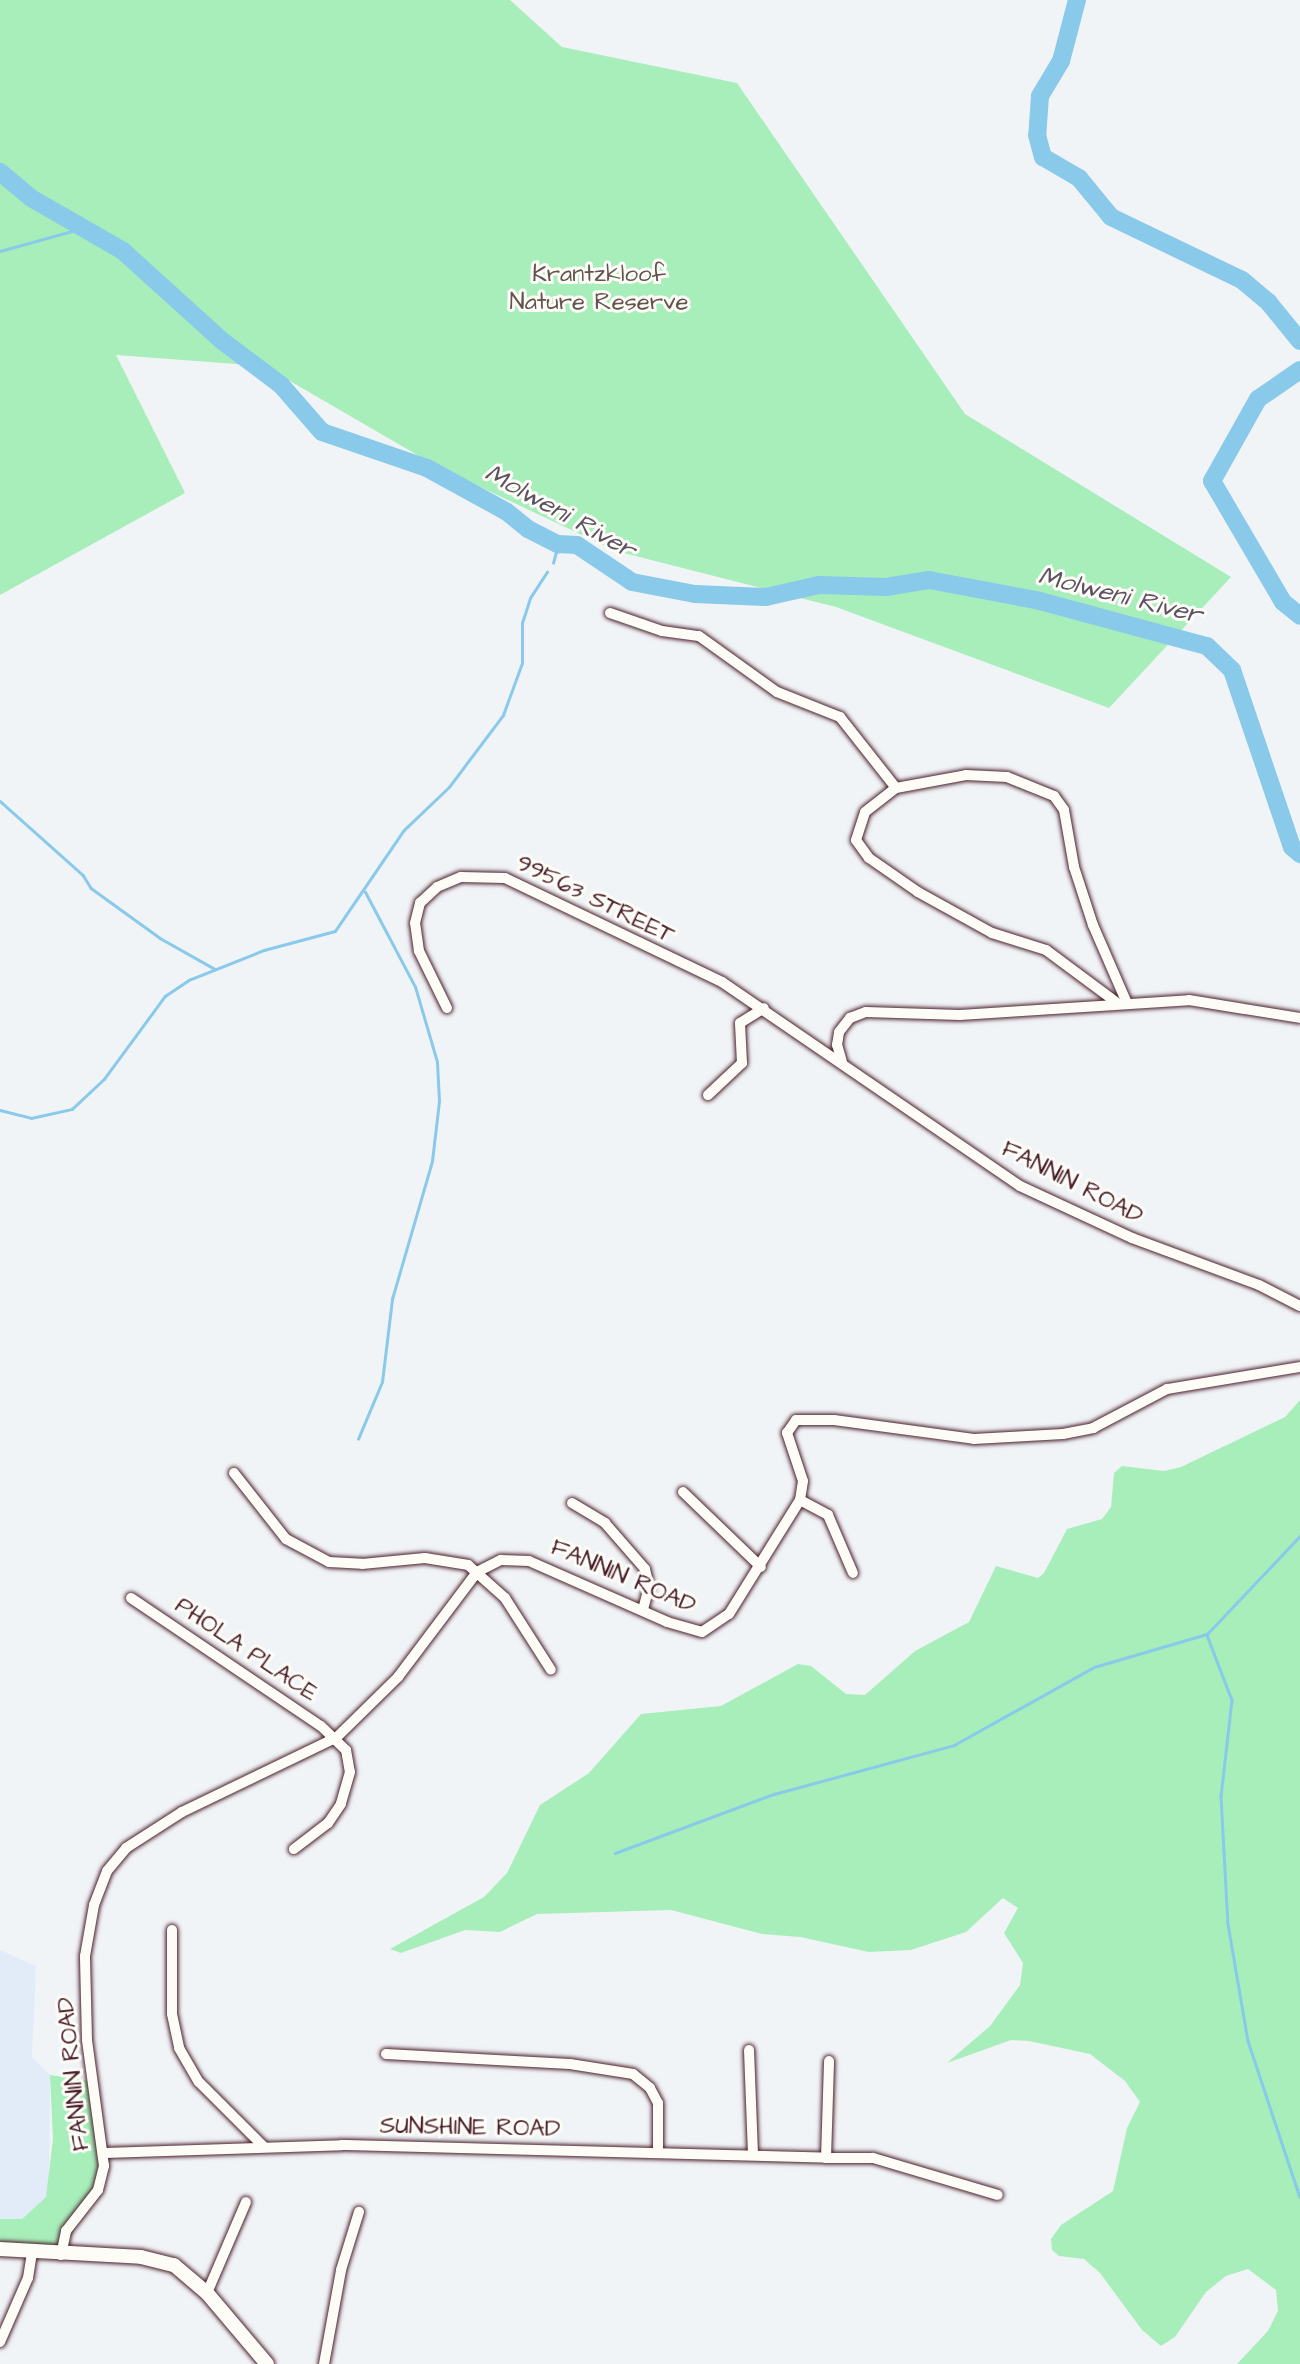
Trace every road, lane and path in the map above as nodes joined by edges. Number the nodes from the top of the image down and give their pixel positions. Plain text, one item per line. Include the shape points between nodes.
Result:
1 (610, 613) dead end
2 (896, 788) junction
3 (1121, 1002) junction
4 (447, 1008) dead end
5 (765, 1008) junction
6 (1300, 1018) edge
7 (843, 1065) junction
8 (708, 1095) dead end
9 (1300, 1306) edge
10 (1300, 1367) edge
11 (234, 1473) dead end
12 (683, 1492) dead end
13 (800, 1500) junction
14 (572, 1503) dead end
15 (761, 1567) junction
16 (477, 1572) junction
17 (853, 1573) dead end
18 (131, 1598) dead end
19 (642, 1610) junction
20 (551, 1670) dead end
21 (337, 1737) junction
22 (294, 1849) dead end
23 (172, 1930) dead end
24 (749, 2050) dead end
25 (386, 2054) dead end
26 (829, 2061) dead end
27 (264, 2147) junction
28 (104, 2153) junction
29 (658, 2153) junction
30 (753, 2155) junction
31 (826, 2155) junction
32 (998, 2194) dead end
33 (246, 2203) dead end
34 (359, 2212) dead end
35 (0, 2249) edge
36 (32, 2253) junction
37 (61, 2255) junction
38 (207, 2293) junction
39 (0, 2343) edge
40 (267, 2364) edge
41 (324, 2364) edge

1 - 2 street via 662,631 699,636 778,692 840,716
2 - 3 street via 948,777 990,776 1054,796 1064,810 1074,867
2 - 3 street via 865,812 856,840 859,850 918,892 992,933 1046,950
3 - 6 street via 1215,1002
3 - 7 street via 960,1015 857,1014 837,1039
4 - 5 street, 99563 STREET via 419,951 415,923 421,903 450,881 493,875 722,982
5 - 7 street, 99563 STREET
5 - 8 street via 740,1023 742,1063
7 - 9 street, FANNIN ROAD via 1020,1186 1132,1238 1259,1285
10 - 13 street via 1167,1389 1093,1428 1063,1434 974,1439 803,1418 792,1422 787,1433 801,1471
11 - 16 street via 286,1539 329,1562 442,1558
12 - 15 street
13 - 15 street, FANNIN ROAD
13 - 17 street via 828,1516
14 - 19 street via 605,1523 645,1569 649,1587
15 - 19 street, FANNIN ROAD via 729,1614 710,1629 689,1630
16 - 19 street, FANNIN ROAD via 501,1560 528,1561
16 - 20 street via 505,1598
16 - 21 street, FANNIN ROAD via 398,1677
18 - 21 street, PHOLA PLACE
21 - 22 street via 349,1764 341,1804 328,1823
21 - 28 street, FANNIN ROAD via 181,1812 126,1847 107,1871 94,1905 85,1956 87,2040
23 - 27 street via 172,2014 179,2048 199,2082
24 - 30 street
25 - 29 street via 570,2064 633,2074 659,2103
26 - 31 street
27 - 28 street, SUNSHINE ROAD
27 - 29 street, SUNSHINE ROAD
28 - 37 street, FANNIN ROAD via 98,2190 66,2231
29 - 30 street, SUNSHINE ROAD
30 - 31 street, SUNSHINE ROAD
31 - 32 street, SUNSHINE ROAD via 873,2158
33 - 38 street
34 - 41 street via 341,2270
35 - 36 street
36 - 37 street
36 - 39 street via 28,2278
37 - 38 street via 166,2262
38 - 40 street

